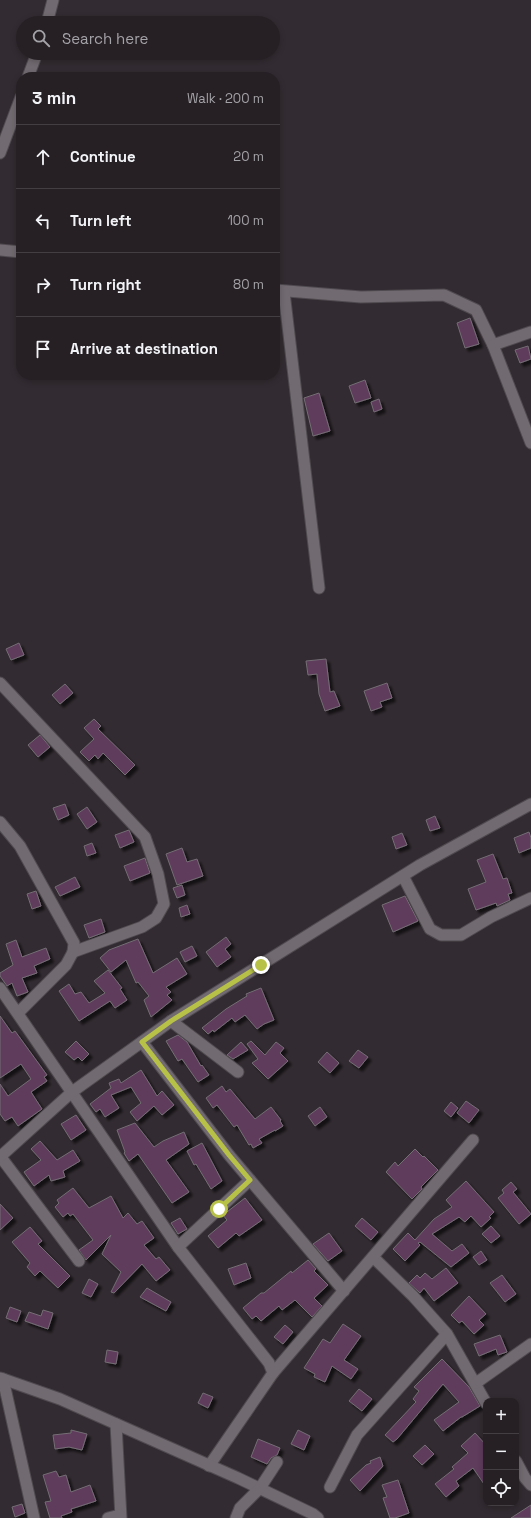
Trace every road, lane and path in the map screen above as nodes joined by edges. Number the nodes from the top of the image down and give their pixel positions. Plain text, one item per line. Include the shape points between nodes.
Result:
1 (53, 0) edge
2 (49, 16) edge
3 (34, 60) edge
4 (30, 72) edge
5 (16, 110) edge
6 (0, 153) edge
7 (0, 250) edge
8 (16, 252) edge
9 (280, 291) edge
10 (280, 298) edge
11 (531, 332) edge
12 (493, 345) junction
13 (531, 444) edge
14 (319, 588) dead end
15 (0, 683) edge
16 (531, 804) edge
17 (0, 822) edge
18 (403, 876) junction
19 (531, 898) edge
20 (73, 952) junction
21 (0, 988) edge
22 (18, 1013) junction
23 (171, 1021) junction
24 (142, 1042) junction
25 (238, 1072) dead end
26 (72, 1092) junction
27 (473, 1140) dead end
28 (0, 1156) edge
29 (250, 1180) junction
30 (178, 1247) junction
31 (373, 1257) junction
32 (79, 1261) dead end
33 (344, 1290) junction
34 (447, 1334) junction
35 (531, 1344) edge
36 (273, 1373) junction
37 (2, 1378) edge
38 (476, 1383) junction
39 (484, 1398) edge
40 (116, 1424) junction
41 (277, 1462) dead end
42 (209, 1466) junction
43 (519, 1467) edge
44 (531, 1485) edge
45 (330, 1487) dead end
46 (260, 1488) junction
47 (121, 1516) edge
48 (34, 1518) edge
49 (108, 1518) edge
50 (236, 1518) edge
51 (318, 1518) edge

1 - 2 street
3 - 4 street
5 - 6 street
7 - 8 street
9 - 12 street via 361,297 444,295 476,310
10 - 14 street
11 - 12 street
12 - 13 street
15 - 20 street via 145,837 158,874 164,904 156,918 142,928
16 - 18 street
17 - 20 street via 20,846 74,943
18 - 19 street via 430,929 441,935 461,935
18 - 23 street
20 - 22 street via 66,965
21 - 22 street
22 - 26 street
23 - 24 street
23 - 25 street
24 - 26 street
24 - 29 street
26 - 28 street
26 - 30 street
27 - 31 street
28 - 32 street
29 - 30 street
29 - 33 street
30 - 36 street via 269,1363
31 - 33 street
31 - 34 street via 414,1296
33 - 36 street
34 - 38 street
34 - 45 street via 357,1436
35 - 38 street
36 - 42 street
37 - 40 street via 60,1399
37 - 48 street
38 - 39 street
40 - 42 street
40 - 47 street
41 - 46 street
42 - 46 street
43 - 44 street
46 - 50 street via 240,1508
46 - 51 street
47 - 49 street

